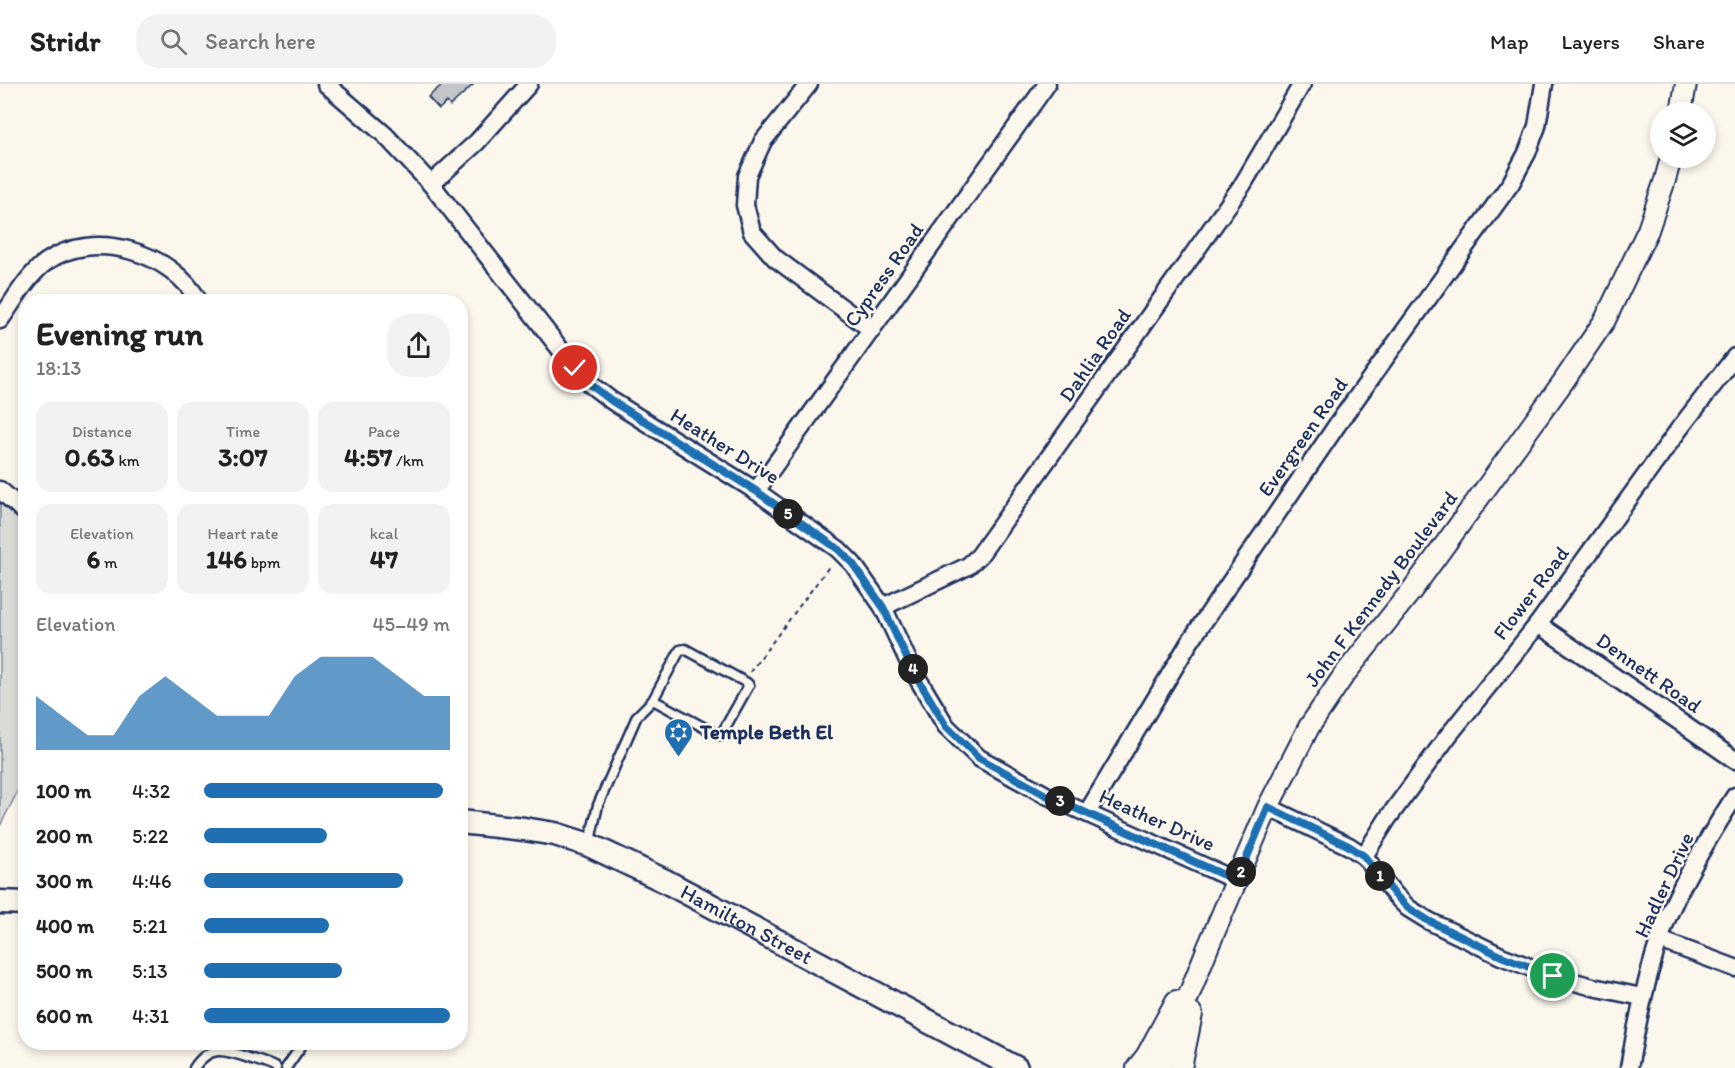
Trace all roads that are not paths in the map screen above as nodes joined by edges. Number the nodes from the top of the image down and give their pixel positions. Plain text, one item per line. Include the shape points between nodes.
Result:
1 (326, 84) edge
2 (529, 84) edge
3 (809, 84) edge
4 (1047, 84) edge
5 (1302, 84) edge
6 (1544, 84) edge
7 (1686, 84) edge
8 (1683, 102) edge
9 (1668, 168) edge
10 (431, 184) junction
11 (19, 294) edge
12 (194, 294) edge
13 (18, 295) edge
14 (0, 320) edge
15 (872, 330) junction
16 (1735, 357) edge
17 (0, 490) edge
18 (756, 491) junction
19 (18, 506) edge
20 (883, 607) junction
21 (1538, 624) junction
22 (653, 700) junction
23 (1735, 760) edge
24 (1735, 795) edge
25 (1268, 807) junction
26 (1087, 813) junction
27 (468, 823) edge
28 (589, 845) junction
29 (1364, 856) junction
30 (1237, 881) junction
31 (0, 902) edge
32 (18, 903) edge
33 (1660, 940) junction
34 (1208, 947) junction
35 (1735, 968) edge
36 (1642, 997) junction
37 (298, 1050) edge
38 (194, 1068) edge
39 (276, 1068) edge
40 (286, 1068) edge
41 (1016, 1068) edge
42 (1137, 1068) edge
43 (1161, 1068) edge
44 (1181, 1068) edge
45 (1629, 1068) edge

1 - 10 street, Heather Drive via 385,135
2 - 10 street via 477,142
3 - 15 street via 763,141 747,176 745,205 749,223 759,242 775,258
4 - 15 street, Cypress Road
5 - 20 street, Dahlia Road via 1242,184 995,536 968,566
6 - 26 street, Evergreen Road via 1537,126 1511,183 1337,425 1188,643
7 - 8 street
9 - 25 street, John F Kennedy Boulevard via 1648,230 1605,320 1412,590 1344,675 1309,727
10 - 18 street, Heather Drive via 591,385
11 - 12 street via 45,263 59,255 106,246 148,256 186,282
13 - 14 street
15 - 18 street, Cypress Road
16 - 21 street, Flower Road
17 - 19 street
18 - 20 street, Heather Drive via 838,549
20 - 26 street, Heather Drive via 912,669 959,741 979,758
21 - 23 street, Dennett Road
21 - 29 street, Flower Road via 1448,736
22 - 22 lane via 680,650 685,649 749,686 721,735
22 - 28 lane via 637,716 598,805
24 - 33 street, Hadler Drive via 1693,868
25 - 29 street
25 - 30 street, John F Kennedy Boulevard
26 - 30 street, Heather Drive
27 - 28 main road, Hamilton Street via 555,834
28 - 41 main road, Hamilton Street via 665,881
29 - 36 street via 1408,908 1429,921 1553,976
30 - 34 street, John F Kennedy Boulevard
31 - 32 main road
33 - 35 street
33 - 36 street, Hadler Drive
34 - 42 street
34 - 43 street, John F Kennedy Boulevard
34 - 44 street
36 - 45 street, Hadler Drive
37 - 40 lane
38 - 39 lane via 214,1051 229,1051

